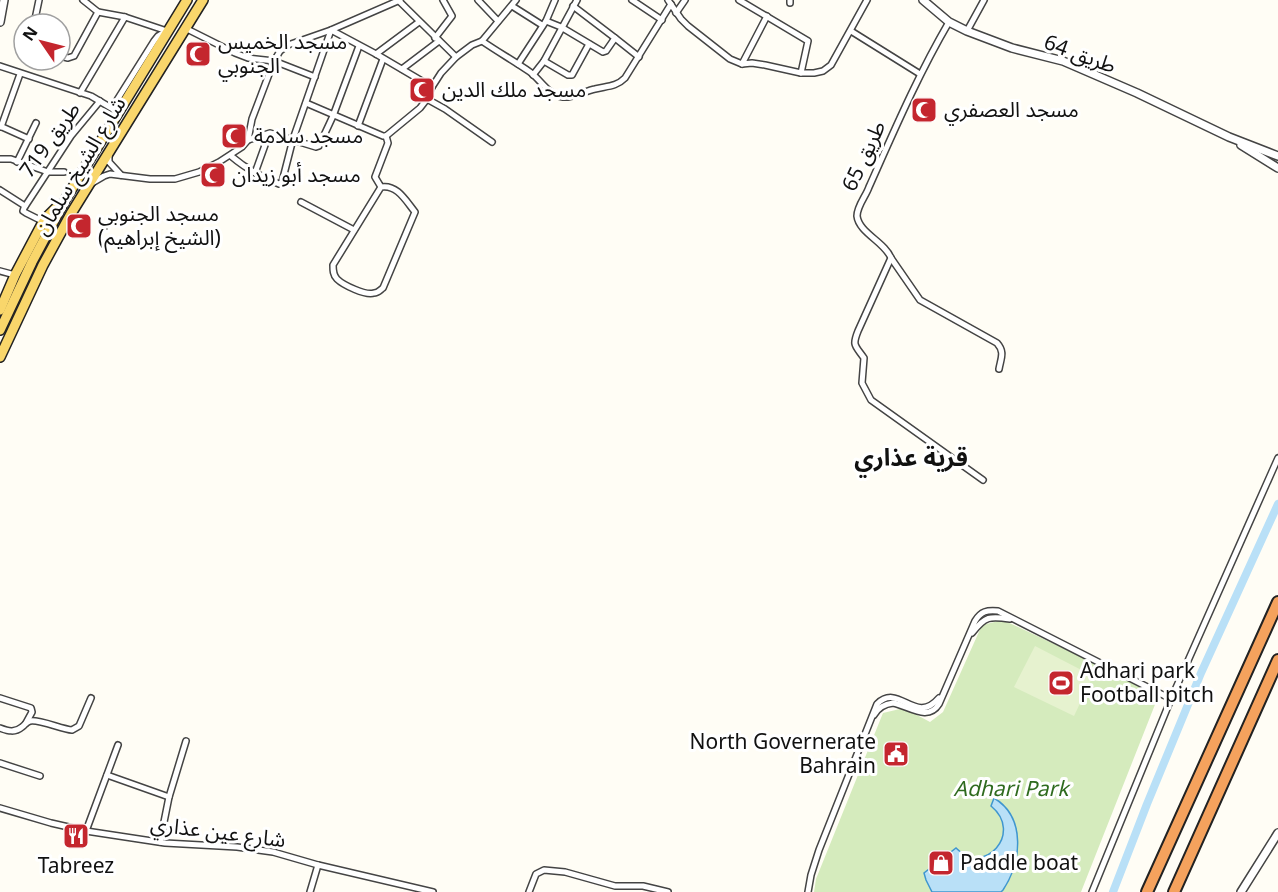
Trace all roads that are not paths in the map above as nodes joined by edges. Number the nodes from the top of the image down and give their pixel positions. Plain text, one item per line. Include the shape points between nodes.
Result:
1 (4, 0) edge
2 (83, 0) edge
3 (187, 0) edge
4 (203, 0) edge
5 (399, 0) edge
6 (443, 0) edge
7 (478, 0) edge
8 (516, 0) edge
9 (555, 0) edge
10 (577, 0) edge
11 (632, 0) edge
12 (685, 0) edge
13 (741, 0) edge
14 (867, 0) edge
15 (923, 0) edge
16 (984, 0) edge
17 (669, 2) edge
18 (512, 6) junction
19 (573, 6) junction
20 (98, 12) junction
21 (676, 14) junction
22 (767, 16) junction
23 (125, 17) junction
24 (0, 18) edge
25 (662, 20) junction
26 (498, 21) junction
27 (419, 22) junction
28 (949, 22) junction
29 (544, 23) junction
30 (561, 27) junction
31 (185, 28) junction
32 (331, 30) junction
33 (167, 31) junction
34 (851, 31) junction
35 (967, 31) junction
36 (615, 38) junction
37 (437, 39) junction
38 (482, 41) junction
39 (589, 44) junction
40 (359, 46) junction
41 (376, 54) junction
42 (72, 57) edge
43 (276, 57) junction
44 (456, 57) junction
45 (639, 57) junction
46 (383, 60) junction
47 (544, 61) junction
48 (518, 64) junction
49 (742, 64) junction
50 (0, 66) edge
51 (402, 69) junction
52 (801, 73) junction
53 (21, 74) junction
54 (920, 74) junction
55 (533, 75) junction
56 (315, 77) junction
57 (432, 87) junction
58 (80, 93) junction
59 (427, 99) junction
60 (100, 101) junction
61 (306, 103) junction
62 (115, 110) junction
63 (333, 116) junction
64 (36, 123) dead end
65 (358, 126) junction
66 (1, 127) edge
67 (268, 134) junction
68 (386, 136) junction
69 (1229, 137) junction
70 (29, 139) junction
71 (293, 139) junction
72 (248, 140) junction
73 (492, 142) dead end
74 (109, 151) junction
75 (231, 156) junction
76 (1278, 156) edge
77 (0, 159) edge
78 (17, 162) junction
79 (1278, 168) edge
80 (48, 172) junction
81 (64, 172) dead end
82 (255, 173) junction
83 (121, 175) junction
84 (87, 186) junction
85 (381, 187) junction
86 (0, 190) edge
87 (65, 200) junction
88 (301, 202) dead end
89 (25, 206) junction
90 (44, 222) junction
91 (354, 230) junction
92 (891, 258) junction
93 (0, 271) edge
94 (15, 275) junction
95 (0, 310) edge
96 (0, 330) edge
97 (0, 357) edge
98 (999, 369) dead end
99 (1278, 458) edge
100 (983, 480) dead end
101 (1278, 602) edge
102 (1278, 660) edge
103 (0, 698) edge
104 (91, 698) dead end
105 (1171, 699) junction
106 (26, 723) junction
107 (0, 729) edge
108 (186, 741) dead end
109 (118, 745) dead end
110 (0, 763) edge
111 (107, 775) junction
112 (39, 777) dead end
113 (169, 797) junction
114 (0, 808) edge
115 (86, 831) junction
116 (1278, 833) edge
117 (160, 842) junction
118 (318, 865) junction
119 (636, 889) edge
120 (310, 892) edge
121 (433, 892) edge
122 (529, 892) edge
123 (668, 892) edge
124 (808, 892) edge
125 (1092, 892) edge
126 (1148, 892) edge
127 (1174, 892) edge
128 (1241, 892) edge

1 - 24 street
2 - 20 street
3 - 33 main road, شارع الشيخ سلمان
4 - 31 main road, شارع الشيخ سلمان
5 - 27 street
5 - 32 street
6 - 37 street via 452,14
7 - 26 street
8 - 18 street
9 - 29 street
10 - 19 street
11 - 25 street
12 - 21 street
13 - 22 street
14 - 34 street
15 - 28 street, طريق 64
16 - 35 street
17 - 21 street
17 - 25 street
18 - 26 street
18 - 29 street
19 - 30 street
19 - 36 street
20 - 23 street
20 - 42 street
21 - 49 street via 730,59
22 - 49 street
22 - 52 street via 808,41
23 - 33 street
23 - 58 street
25 - 45 street
26 - 38 street
27 - 37 street
27 - 41 street
28 - 35 street, طريق 64
28 - 54 street, طريق 65
29 - 30 street
29 - 48 street
30 - 39 street
30 - 47 street
31 - 43 street via 248,58
31 - 74 main road, شارع الشيخ سلمان
32 - 40 street
32 - 43 street via 288,45
32 - 56 street
33 - 62 main road, شارع الشيخ سلمان
34 - 52 street via 831,65 823,71
34 - 54 street
35 - 69 street, طريق 64 via 1063,61
36 - 39 street via 604,52
36 - 45 street
37 - 44 street
37 - 51 street
38 - 44 street
38 - 48 street
39 - 47 street via 571,76
40 - 41 street
40 - 63 street
41 - 46 street
43 - 56 street
43 - 72 street via 252,118
44 - 57 street
45 - 55 street via 621,83 571,97 555,95
46 - 51 street
46 - 65 street
47 - 55 street
48 - 55 street
49 - 52 street
50 - 53 street
51 - 57 street
53 - 58 street
53 - 66 street
54 - 92 street, طريق 65 via 857,214 865,230 888,250
56 - 61 street
57 - 59 street
58 - 60 street
59 - 68 street
59 - 73 street
60 - 62 street
60 - 80 street, طريق 719 via 70,136
61 - 63 street
61 - 71 street
62 - 87 main road, شارع الشيخ سلمان
63 - 65 street
63 - 71 street via 319,146
64 - 70 street
65 - 68 street
66 - 70 street
67 - 71 street
67 - 72 street
67 - 82 street
68 - 85 street via 388,143 375,177
69 - 76 street, طريق 64
69 - 79 street, طريق 64
70 - 78 street
71 - 82 street via 281,184
72 - 75 street
74 - 83 street via 109,162
74 - 84 main road, شارع الشيخ سلمان
75 - 82 street
75 - 83 street via 174,179
77 - 78 street
78 - 80 street
80 - 81 street
80 - 89 street, طريق 719
83 - 84 street via 110,174
84 - 97 main road, شارع الشيخ سلمان via 43,265
85 - 91 street
85 - 91 street via 400,193 415,212 383,288 377,293 350,287 333,273 333,265
86 - 89 street
87 - 90 main road
87 - 96 main road, شارع الشيخ سلمان
88 - 91 street
89 - 90 street, طريق 719 via 24,212
90 - 94 main road
92 - 98 street via 920,300 998,343 1002,348
92 - 100 street via 854,344 864,358 862,383 871,400
93 - 94 street
94 - 95 main road
99 - 105 street
101 - 126 highway
102 - 127 highway
103 - 106 street via 31,708
104 - 106 street via 76,729
105 - 124 street via 998,611 984,611 975,621 942,695 934,703 917,708 896,698 886,698 877,704 819,850
105 - 125 street
106 - 107 street via 14,731
108 - 113 street
109 - 111 street
110 - 112 street
111 - 113 street
111 - 115 street
113 - 117 street
114 - 115 street, شارع عين عذاري
115 - 117 street, شارع عين عذاري
116 - 128 street
117 - 118 street, شارع عين عذاري via 256,849
118 - 120 street
118 - 121 street, شارع عين عذاري
119 - 122 street via 544,870 536,874
119 - 123 street via 649,887

